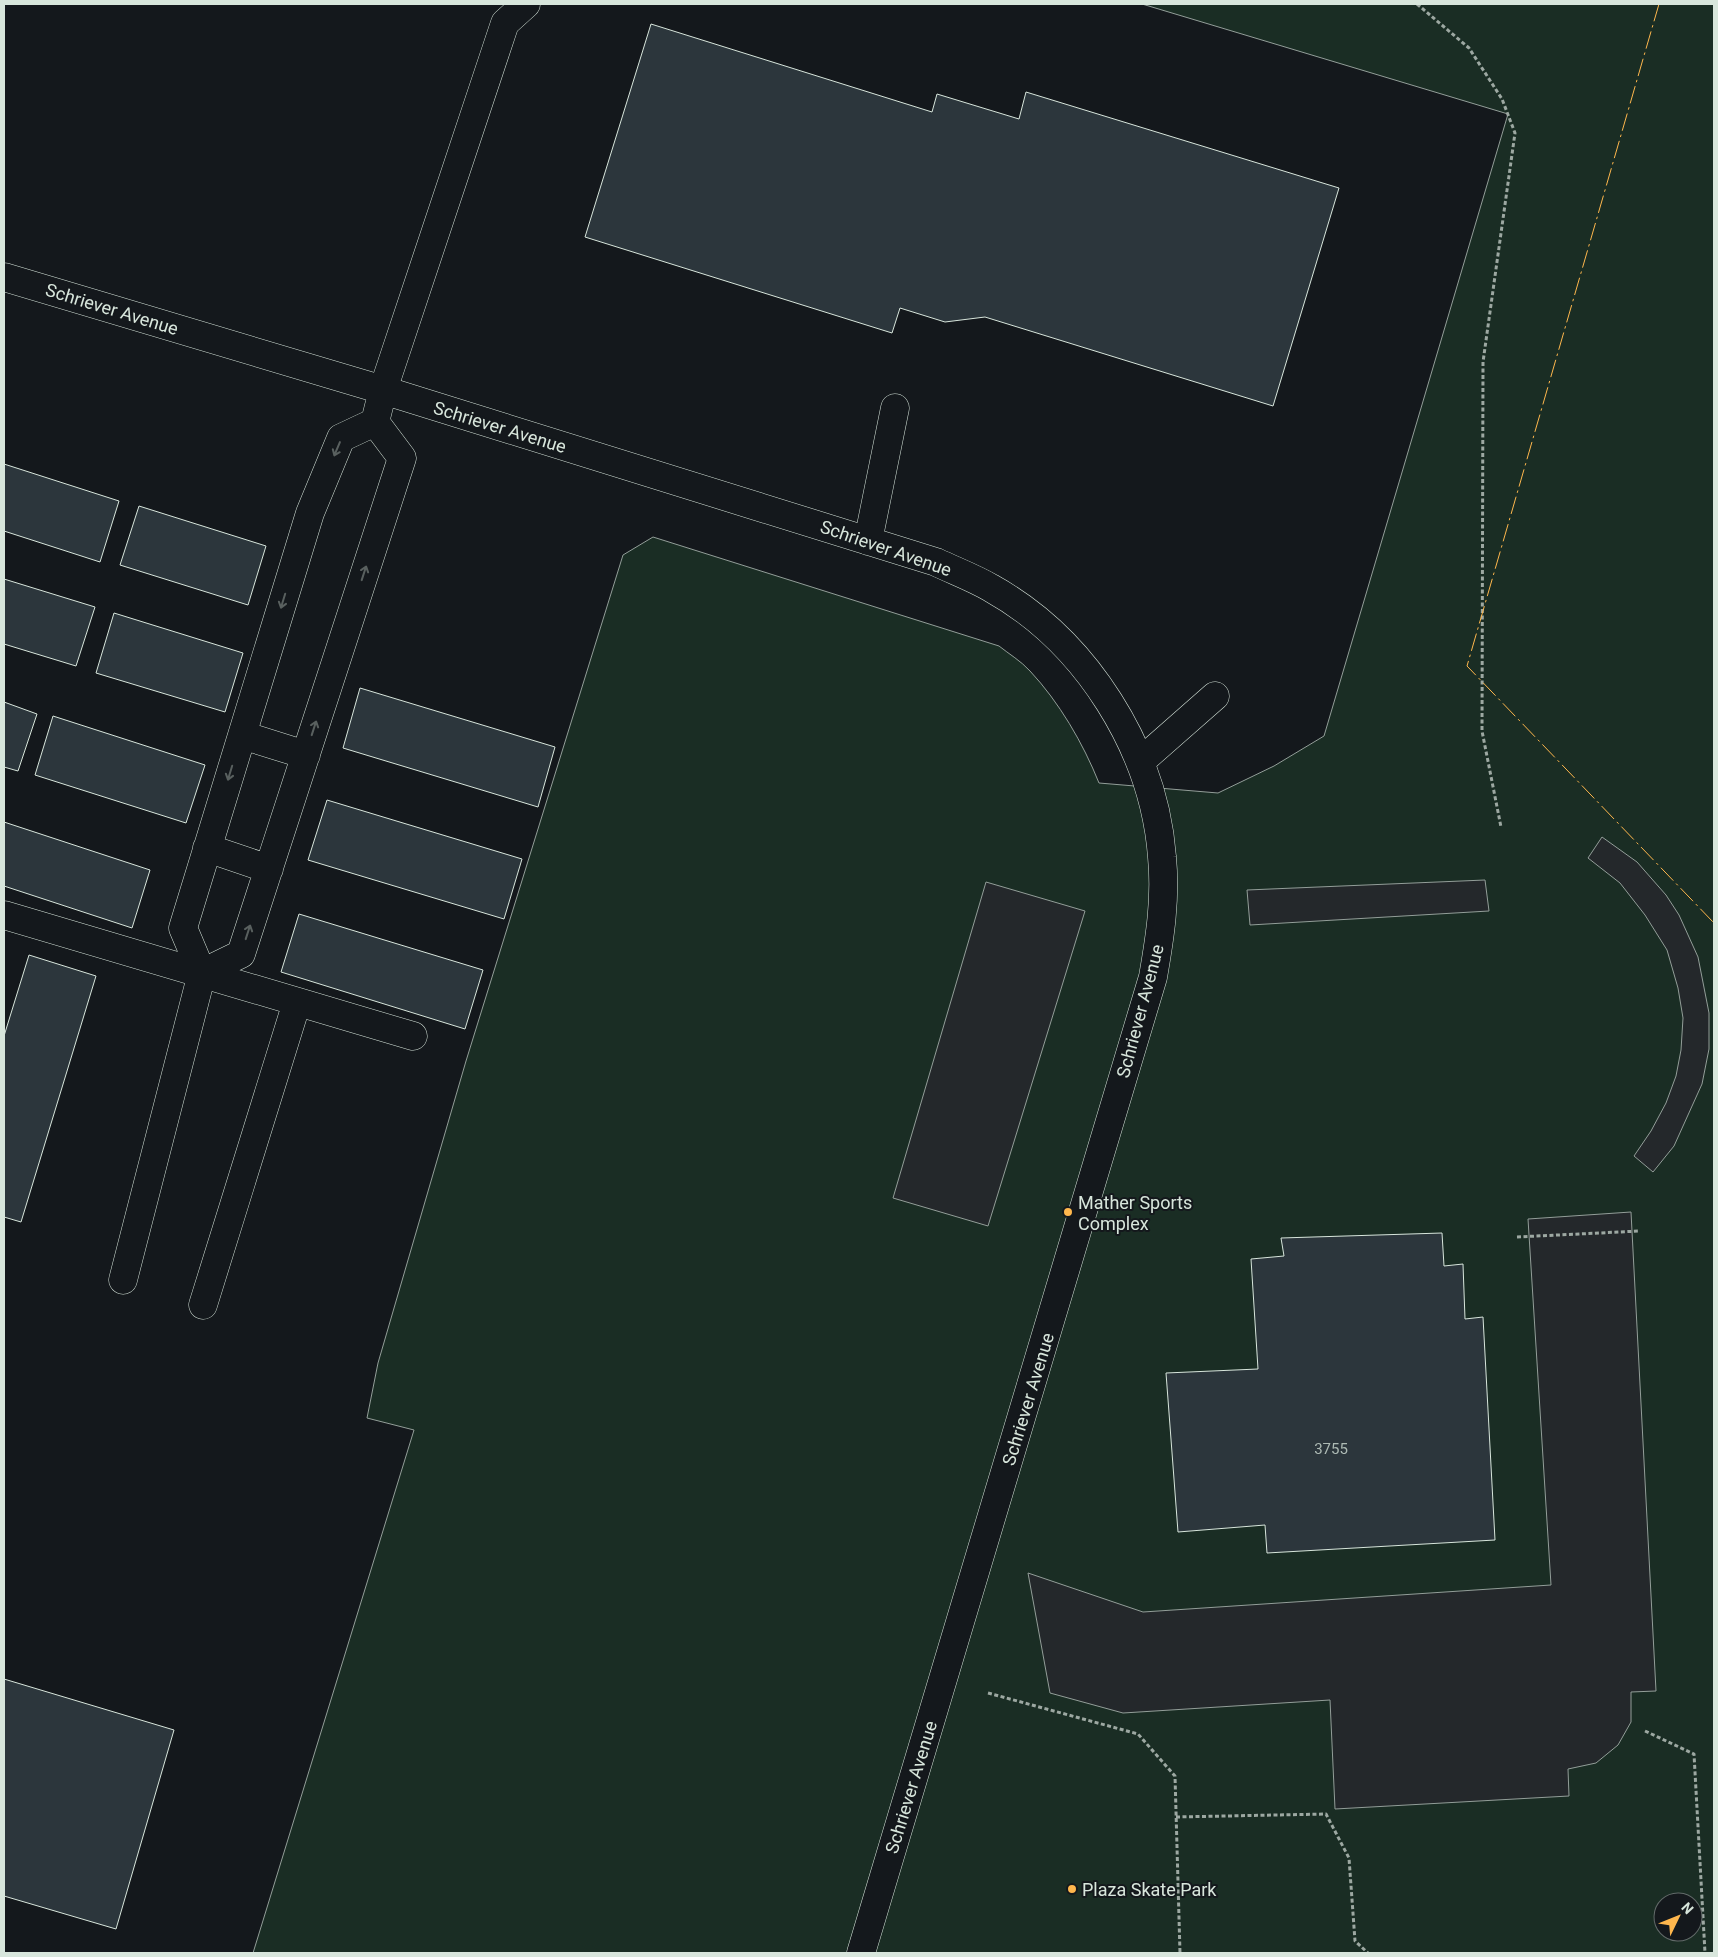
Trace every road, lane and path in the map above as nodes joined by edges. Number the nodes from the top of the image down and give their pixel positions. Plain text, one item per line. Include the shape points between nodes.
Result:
1 (526, 4) edge
2 (1417, 4) edge
3 (4, 277) edge
4 (383, 390) junction
5 (895, 408) dead end
6 (375, 422) junction
7 (868, 541) junction
8 (1216, 696) dead end
9 (242, 734) junction
10 (306, 755) junction
11 (1140, 762) junction
12 (1501, 827) dead end
13 (207, 848) junction
14 (269, 869) junction
15 (4, 915) edge
16 (202, 973) junction
17 (297, 1002) junction
18 (413, 1036) dead end
19 (1640, 1231) dead end
20 (1517, 1237) dead end
21 (123, 1280) dead end
22 (203, 1305) dead end
23 (988, 1693) dead end
24 (1645, 1731) dead end
25 (1176, 1817) junction
26 (861, 1953) edge
27 (1180, 1953) edge
28 (1368, 1953) edge
29 (1705, 1953) edge

1 - 4 street via 505,23
2 - 12 path via 1469,48 1502,99 1516,133 1483,362 1482,731
3 - 4 street, Schriever Avenue
4 - 6 street
4 - 7 street, Schriever Avenue
5 - 7 street
6 -> 9 street via 341,438 310,513
10 -> 6 street via 402,458
7 - 11 street, Schriever Avenue via 936,562 992,588 1042,624 1095,683 1112,707
8 - 11 street
9 - 10 street
9 -> 13 street
10 - 14 street
11 - 26 street, Schriever Avenue via 1154,808 1162,856 1163,918 1153,977
13 - 14 street
13 - 16 street via 183,928
16 -> 14 street via 241,954
15 - 16 street
16 - 17 street
16 - 21 street
17 - 18 street
17 - 22 street
19 - 20 path
23 - 25 path via 1138,1734 1175,1776
24 - 29 path via 1694,1754
25 - 27 path
25 - 28 path via 1326,1814 1349,1858 1355,1941

